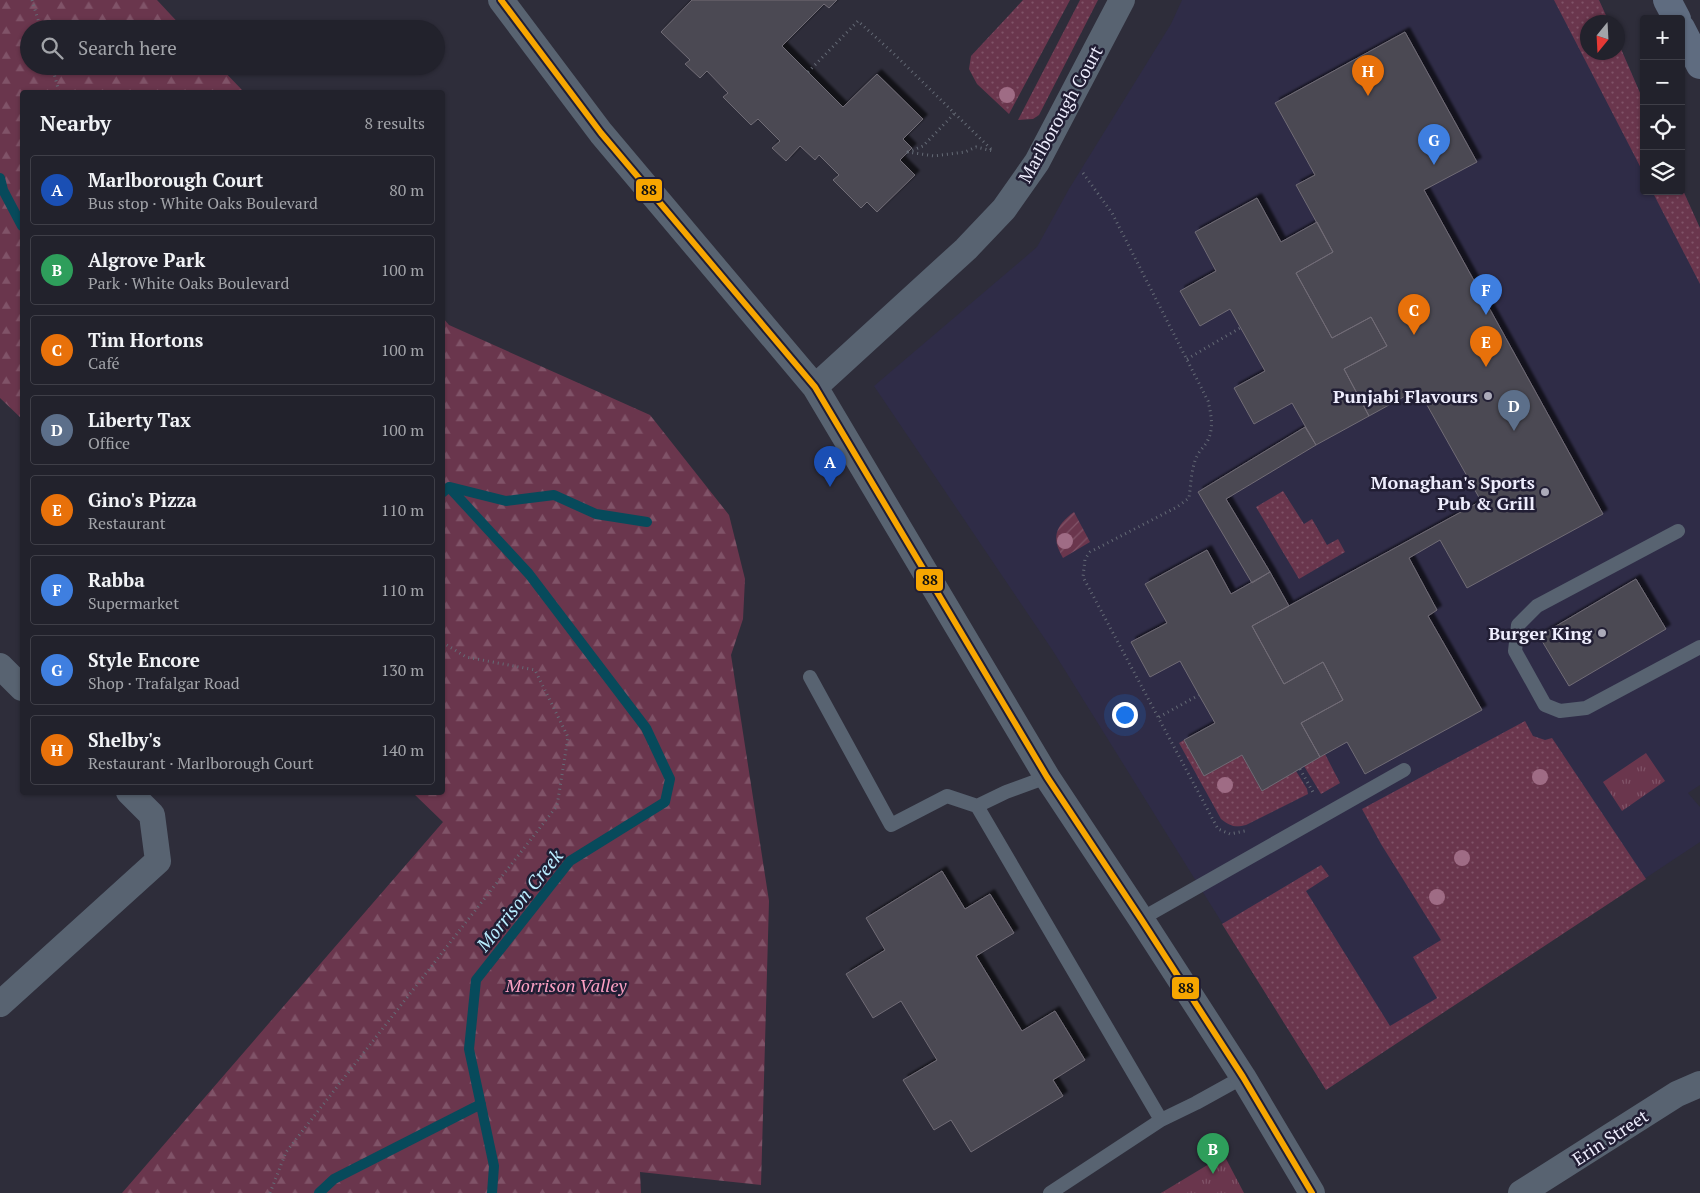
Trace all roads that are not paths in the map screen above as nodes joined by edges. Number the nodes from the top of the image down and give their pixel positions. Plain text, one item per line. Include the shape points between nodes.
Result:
1 (501, 0) edge
2 (1122, 0) edge
3 (1667, 0) edge
4 (1675, 15) edge
5 (1685, 36) edge
6 (1700, 65) edge
7 (815, 387) junction
8 (1678, 531) dead end
9 (1700, 647) edge
10 (0, 666) edge
11 (810, 676) dead end
12 (20, 686) edge
13 (1404, 770) dead end
14 (1047, 777) junction
15 (133, 795) edge
16 (978, 806) junction
17 (1141, 919) junction
18 (0, 1004) edge
19 (1243, 1077) junction
20 (1700, 1084) edge
21 (1161, 1120) junction
22 (1050, 1193) edge
23 (1312, 1193) edge
24 (1522, 1193) edge

1 - 7 street via 601,132
2 - 7 street, Marlborough Court via 1037,162 1004,209 966,249
3 - 4 main road
5 - 6 main road
7 - 14 street
8 - 9 lane via 1537,606 1518,625 1515,651 1544,705 1560,711 1586,708
10 - 12 street
11 - 16 lane via 891,825 947,796
13 - 17 lane
14 - 16 lane
14 - 17 street
15 - 18 street via 152,815 158,861
16 - 21 lane
17 - 19 street
19 - 21 lane
19 - 23 street
20 - 24 street, Erin Street via 1677,1094
21 - 22 lane

